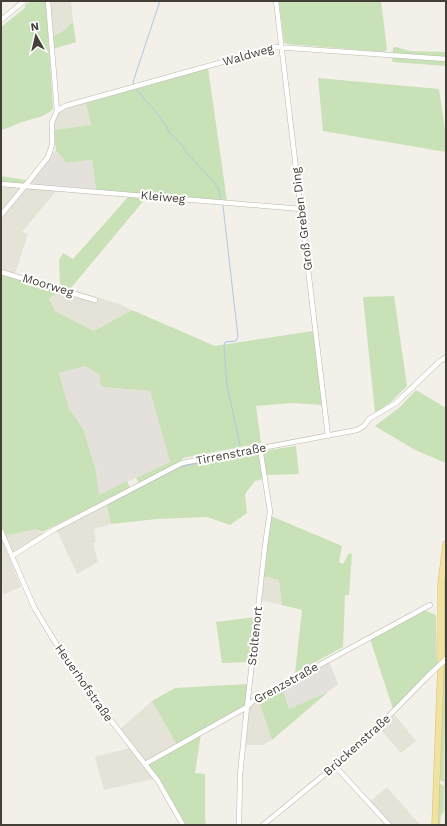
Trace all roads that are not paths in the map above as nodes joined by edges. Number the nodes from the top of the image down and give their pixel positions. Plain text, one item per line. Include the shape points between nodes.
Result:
1 (24, 1) edge
2 (48, 1) edge
3 (276, 1) edge
4 (1, 20) edge
5 (281, 47) junction
6 (446, 59) edge
7 (57, 111) junction
8 (1, 184) edge
9 (25, 186) junction
10 (301, 209) junction
11 (1, 215) edge
12 (1, 272) edge
13 (95, 300) dead end
14 (446, 357) edge
15 (328, 436) junction
16 (260, 448) junction
17 (1, 531) edge
18 (446, 544) edge
19 (12, 556) junction
20 (430, 605) dead end
21 (446, 659) edge
22 (247, 707) junction
23 (145, 764) junction
24 (335, 766) junction
25 (183, 825) edge
26 (239, 825) edge
27 (263, 825) edge
28 (388, 825) edge
29 (435, 825) edge

1 - 4 street
2 - 7 street
3 - 5 street, Groß Greben Ding
5 - 6 street, Waldweg
5 - 7 street, Waldweg via 65,106
5 - 10 street, Groß Greben Ding
7 - 9 street via 52,122 50,152
8 - 9 street, Kleiweg
9 - 10 street, Kleiweg
9 - 11 street
10 - 15 street, Groß Greben Ding
12 - 13 street, Moorweg
14 - 15 street, Tirrenstraße via 396,403 369,419 360,429
15 - 16 street, Tirrenstraße
16 - 19 street, Tirrenstraße via 182,463 55,529
16 - 22 street, Stoltenort via 270,511
17 - 19 street, Heuerhofstraße
18 - 29 main road via 441,584
19 - 23 street, Heuerhofstraße via 34,607 55,642
20 - 22 street, Grenzstraße via 253,701
21 - 24 street, Brückenstraße, bridge
22 - 23 street, Grenzstraße
22 - 26 street, Stoltenort via 240,775
23 - 25 street, Heuerhofstraße
24 - 27 street, Brückenstraße
24 - 28 street

